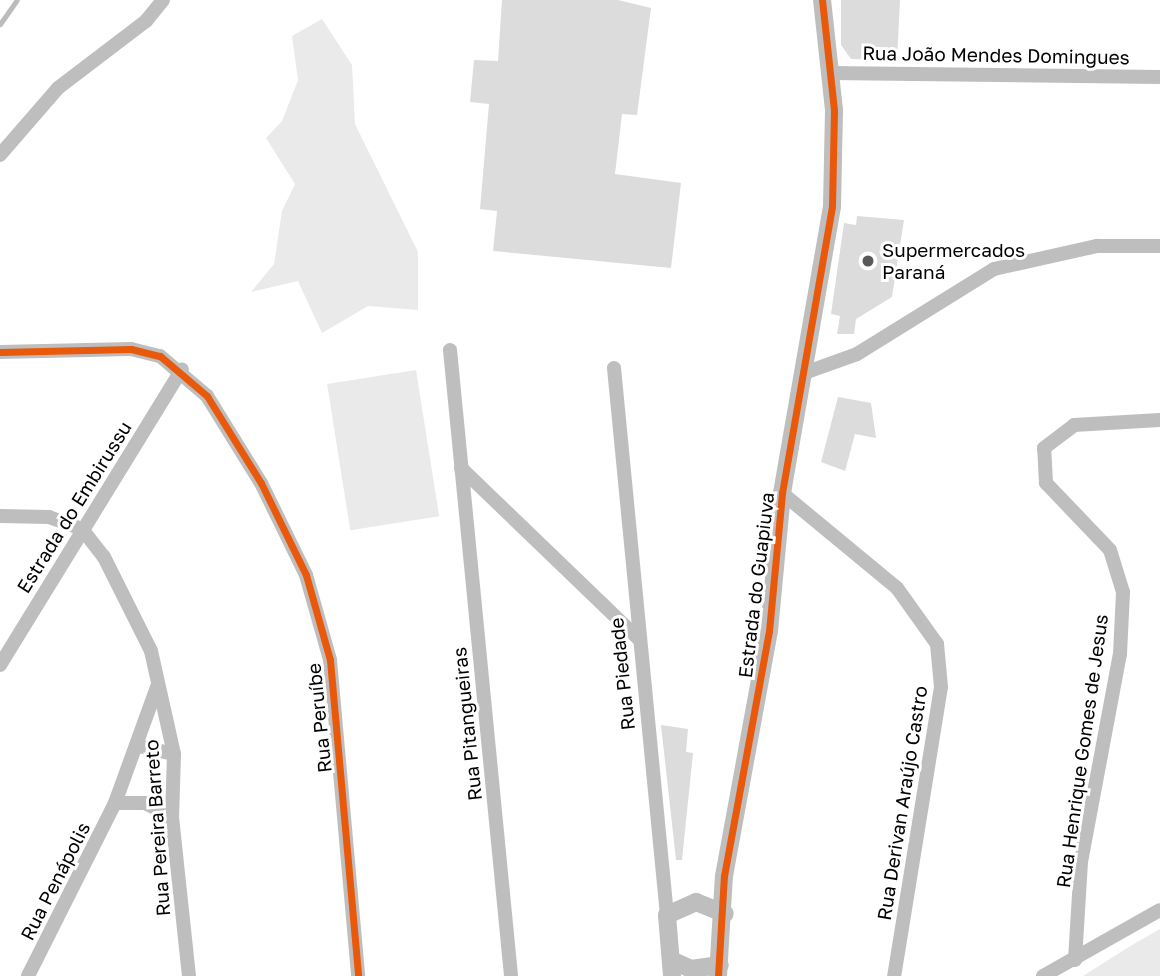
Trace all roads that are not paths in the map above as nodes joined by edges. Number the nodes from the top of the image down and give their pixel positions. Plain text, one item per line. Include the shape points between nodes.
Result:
1 (163, 0) edge
2 (822, 0) edge
3 (831, 73) junction
4 (1160, 77) edge
5 (0, 155) edge
6 (1160, 246) edge
7 (450, 350) dead end
8 (0, 352) edge
9 (614, 368) dead end
10 (182, 369) junction
11 (807, 372) junction
12 (1160, 420) edge
13 (461, 468) junction
14 (782, 493) junction
15 (0, 516) edge
16 (82, 529) junction
17 (639, 639) junction
18 (0, 665) edge
19 (158, 681) junction
20 (139, 746) junction
21 (174, 754) junction
22 (115, 803) junction
23 (172, 817) junction
24 (724, 876) junction
25 (696, 902) junction
26 (1160, 910) edge
27 (725, 914) junction
28 (667, 915) junction
29 (1075, 960) junction
30 (672, 968) edge
31 (719, 970) edge
32 (28, 976) edge
33 (189, 976) edge
34 (358, 976) edge
35 (511, 976) edge
36 (894, 976) edge
37 (1043, 976) edge

1 - 5 street via 146,21 58,88
2 - 3 street, Estrada do Guapiuva
3 - 4 street, Rua João Mendes Domingues
3 - 11 street, Estrada do Guapiuva via 832,206
6 - 11 street via 1097,246 994,269 857,354
7 - 13 street, Rua Pitangueiras
8 - 10 street via 131,349
9 - 17 street, Rua Piedade
10 - 16 street, Estrada do Embirussu
10 - 34 street, Rua Peruíbe via 207,396 261,483 319,616 336,702
11 - 14 street, Estrada do Guapiuva
12 - 29 street, Rua Henrique Gomes de Jesus via 1074,425 1044,448 1046,482 1110,550 1123,592 1112,708 1082,862
13 - 17 street
13 - 35 street, Rua Pitangueiras
14 - 24 street, Estrada do Guapiuva via 769,631
14 - 36 street, Rua Derivan Araújo Castro via 897,588 937,644 941,687
15 - 16 street via 49,517
16 - 18 street, Estrada do Embirussu
16 - 19 street, Rua Pereira Barreto via 131,610
17 - 28 street, Rua Piedade
19 - 20 street, Rua Penápolis
19 - 21 street, Rua Pereira Barreto
20 - 21 street
20 - 22 street, Rua Penápolis
21 - 23 street, Rua Pereira Barreto
22 - 23 street via 145,803
22 - 32 street, Rua Penápolis
23 - 33 street, Rua Pereira Barreto
24 - 25 street
24 - 27 street, Estrada do Guapiuva
25 - 27 street
25 - 28 street
26 - 29 street
27 - 31 street, Estrada do Guapiuva
28 - 30 street, Rua Piedade
29 - 37 street
30 - 31 street

